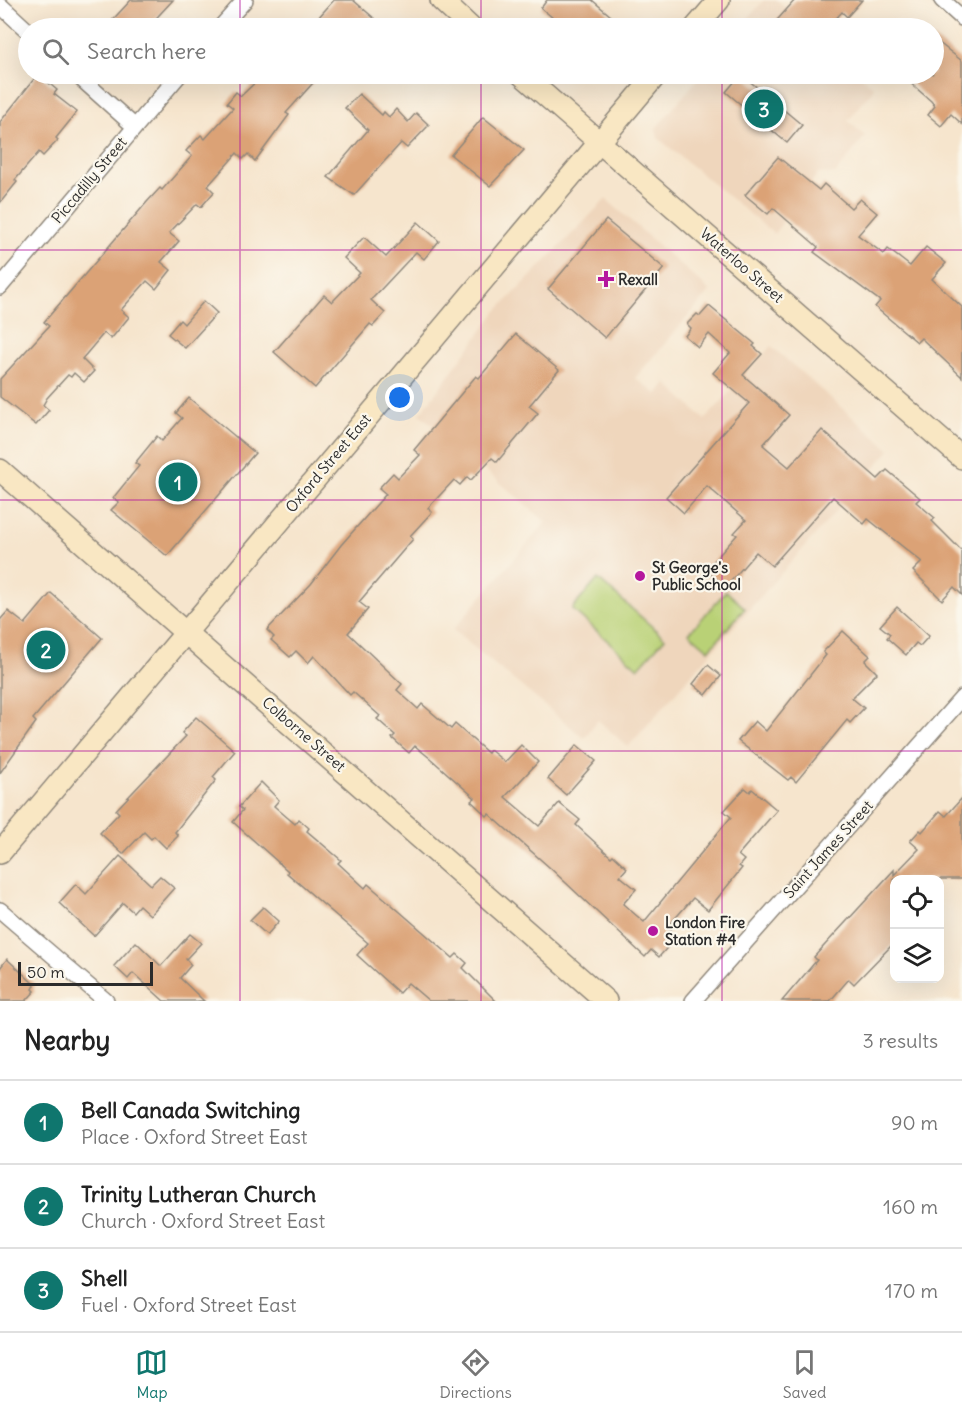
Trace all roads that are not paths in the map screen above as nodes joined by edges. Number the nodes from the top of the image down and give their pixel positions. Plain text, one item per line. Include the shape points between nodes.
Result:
1 (245, 0) edge
2 (441, 0) edge
3 (719, 0) edge
4 (942, 0) edge
5 (0, 5) edge
6 (229, 18) edge
7 (460, 18) edge
8 (704, 18) edge
9 (962, 18) edge
10 (18, 22) edge
11 (87, 84) edge
12 (171, 84) edge
13 (533, 84) edge
14 (649, 84) edge
15 (134, 126) junction
16 (601, 141) junction
17 (0, 287) edge
18 (962, 458) edge
19 (0, 470) edge
20 (186, 632) junction
21 (962, 698) edge
22 (0, 853) edge
23 (0, 910) edge
24 (106, 1001) edge
25 (606, 1001) edge
26 (693, 1001) edge

1 - 6 street
2 - 7 street
3 - 8 street
4 - 9 street
5 - 10 street
11 - 15 street
12 - 15 street, Piccadilly Street
13 - 16 street, Waterloo Street
14 - 16 street, Oxford Street East
15 - 17 street, Piccadilly Street
16 - 18 street, Waterloo Street
16 - 20 street, Oxford Street East
19 - 20 street, Colborne Street
20 - 22 street, Oxford Street East
20 - 25 street, Colborne Street
21 - 26 street, Saint James Street
23 - 24 street

